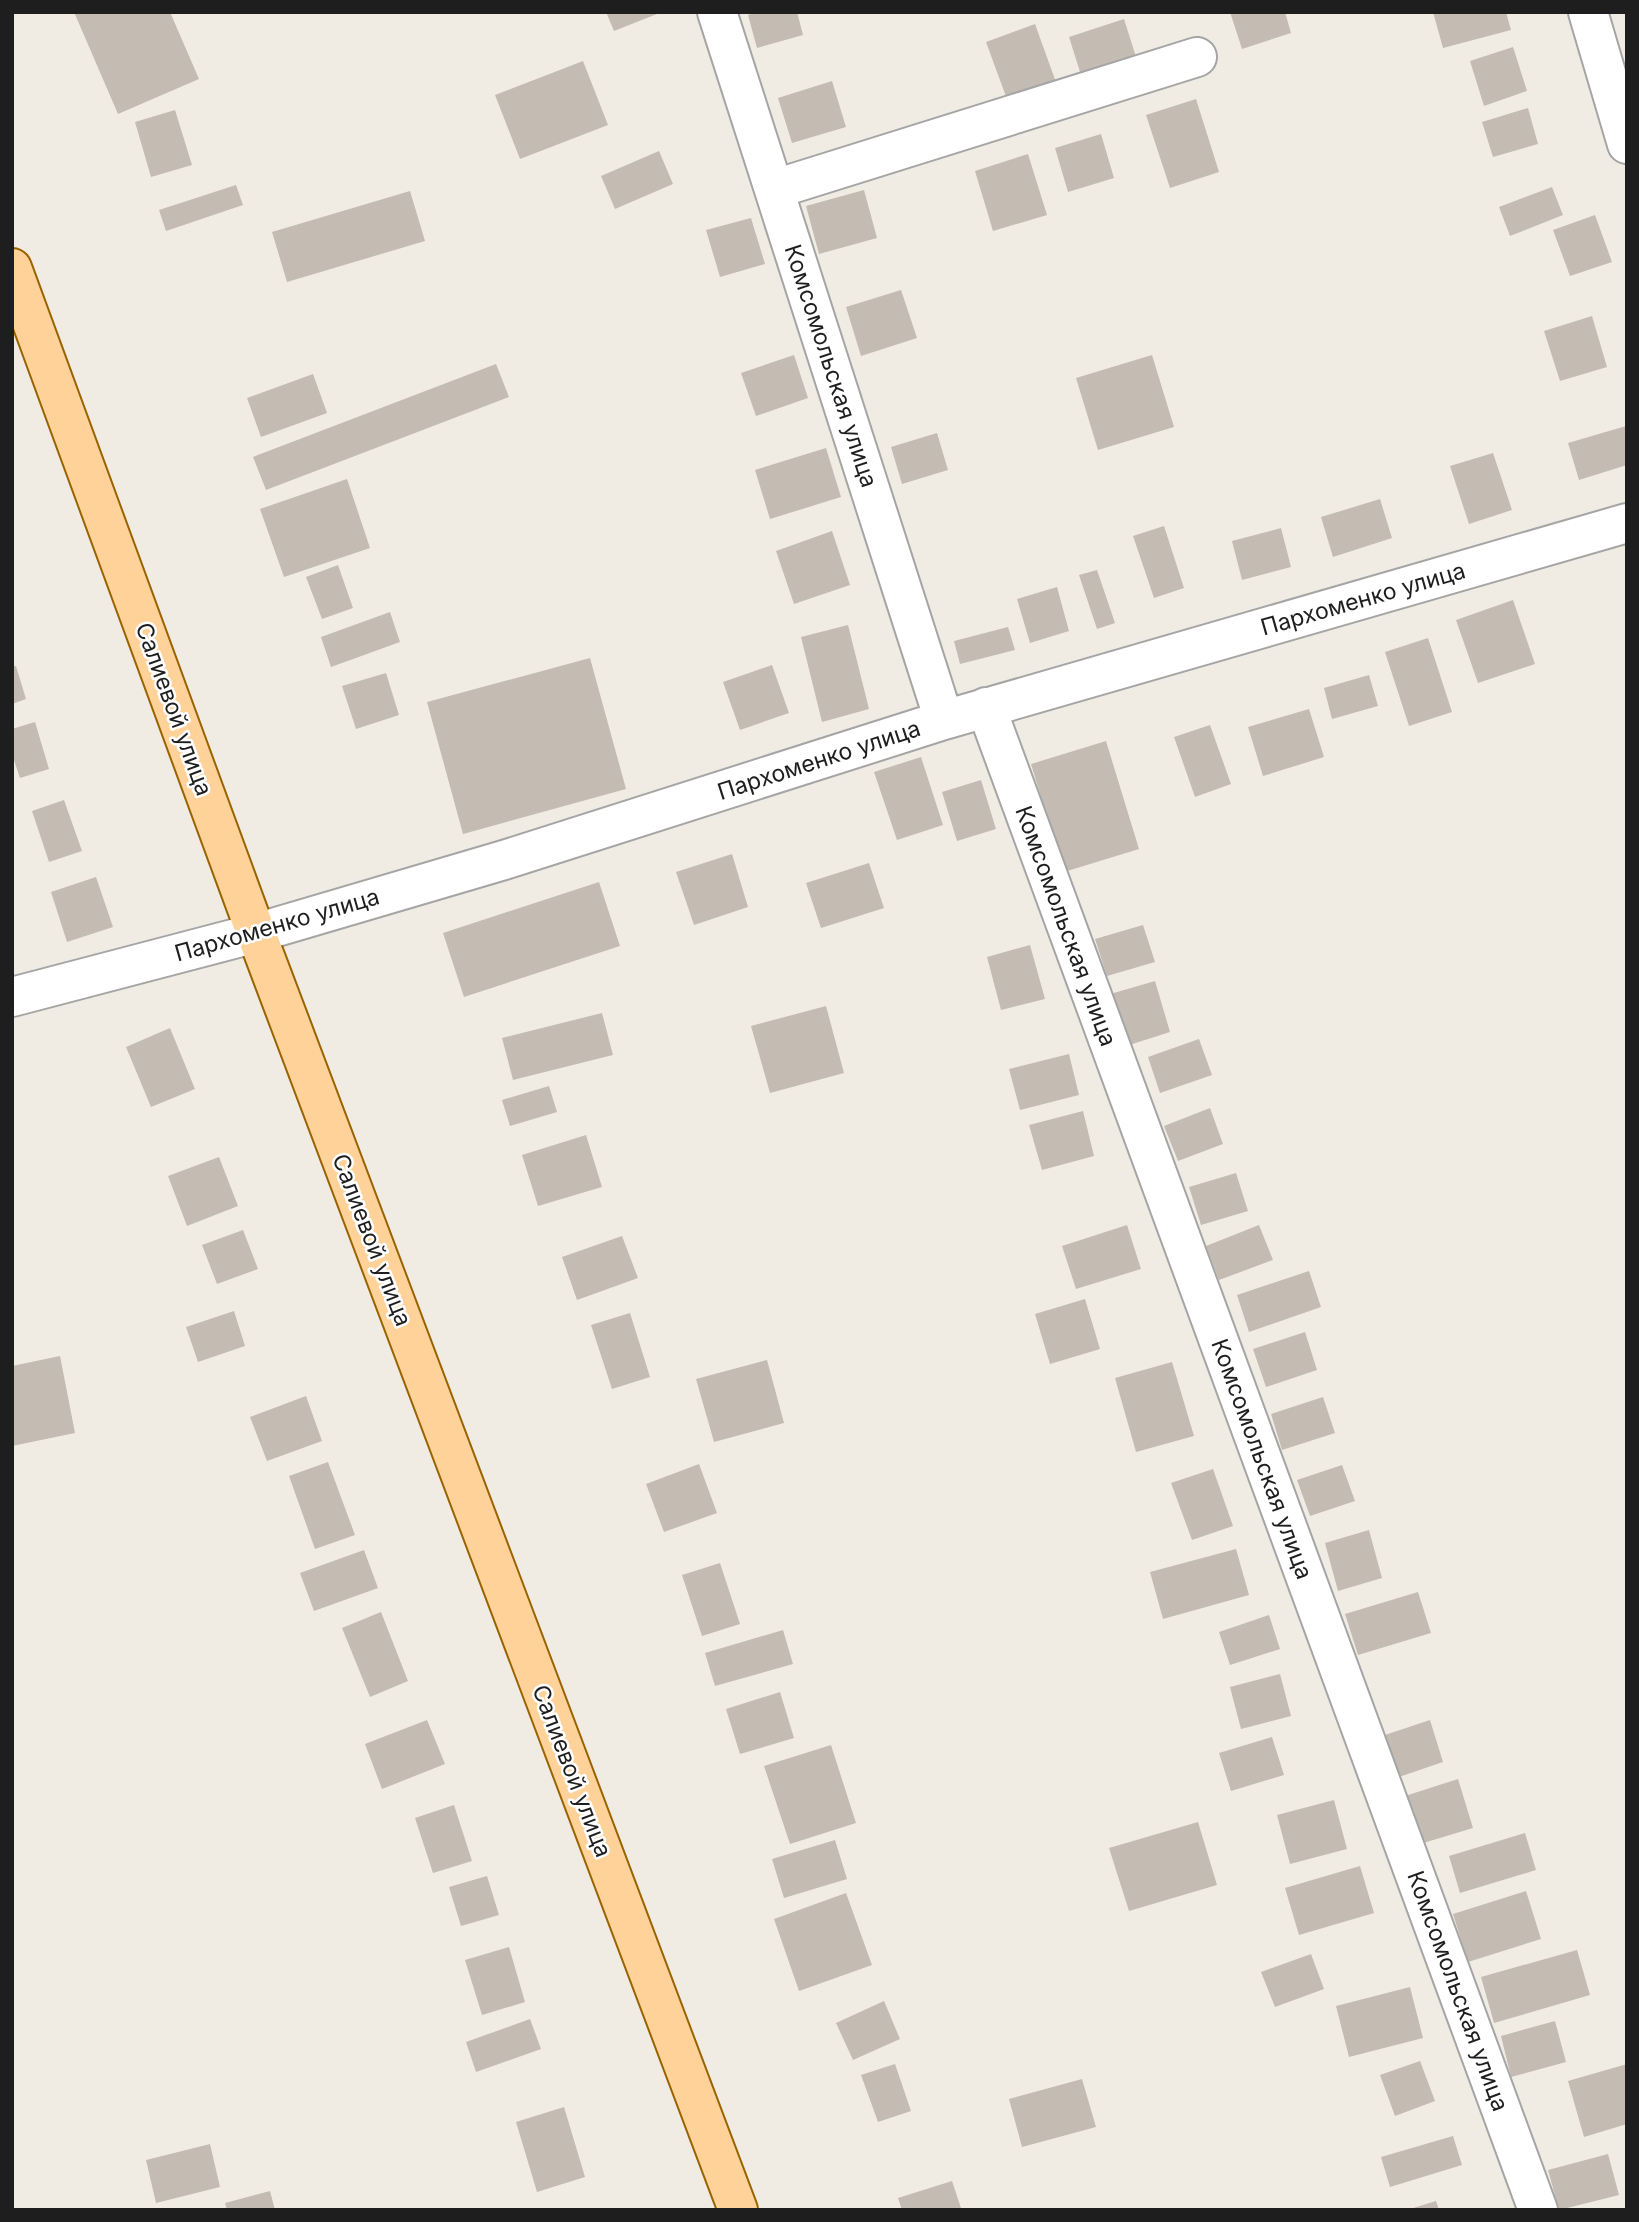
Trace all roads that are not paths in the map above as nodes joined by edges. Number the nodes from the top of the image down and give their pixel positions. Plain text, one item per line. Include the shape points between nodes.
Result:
1 (717, 12) edge
2 (1588, 12) edge
3 (1198, 57) dead end
4 (1627, 144) edge
5 (775, 190) junction
6 (12, 268) edge
7 (1627, 523) edge
8 (986, 708) junction
9 (944, 720) junction
10 (256, 933) junction
11 (12, 997) edge
12 (738, 2210) edge
13 (1538, 2210) edge

1 - 5 street, Комсомольская улица
2 - 4 street
3 - 5 street
5 - 9 street, Комсомольская улица
6 - 10 main road, Салиевой улица
7 - 8 street, Пархоменко улица
8 - 9 street, Пархоменко улица
8 - 13 street, Комсомольская улица
9 - 10 street, Пархоменко улица via 504,860
10 - 11 street, Пархоменко улица
10 - 12 main road, Салиевой улица

